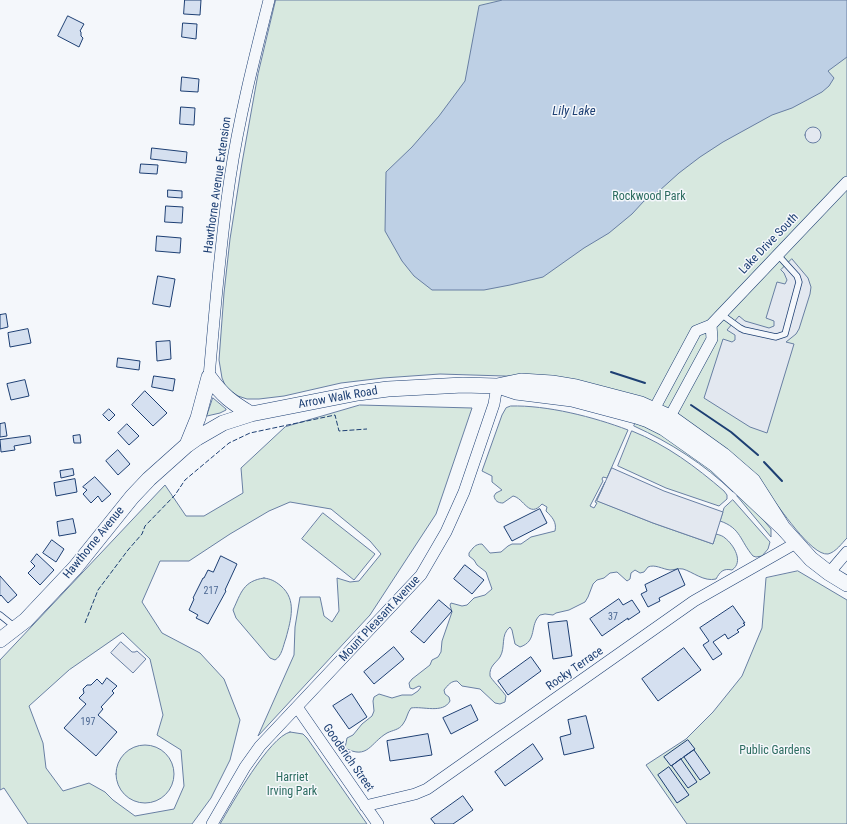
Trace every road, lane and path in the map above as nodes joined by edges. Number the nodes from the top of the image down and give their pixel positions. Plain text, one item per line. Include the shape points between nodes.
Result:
1 (269, 0) edge
2 (847, 182) edge
3 (777, 254) junction
4 (720, 314) junction
5 (710, 324) junction
6 (209, 377) junction
7 (497, 386) junction
8 (251, 414) junction
9 (651, 415) junction
10 (667, 423) junction
11 (187, 445) junction
12 (796, 543) junction
13 (847, 552) edge
14 (829, 573) junction
15 (847, 584) edge
16 (0, 615) edge
17 (16, 628) junction
18 (0, 640) edge
19 (297, 707) junction
20 (365, 806) junction
21 (212, 824) edge
22 (378, 824) edge

1 - 6 street, Hawthorne Avenue Extension via 239,122 230,177 223,224
2 - 3 street, Lake Drive South
3 - 4 street, Lake Drive South
3 - 4 lane via 797,276 799,282 785,334 776,337 744,330
4 - 5 street, Lake Drive South
5 - 9 street, Lake Drive South via 696,331
5 - 10 street via 712,339
6 - 8 street via 230,401
6 - 11 street via 198,418
7 - 8 street, Arrow Walk Road via 455,385 388,389
7 - 9 street via 521,381 576,387 641,404
7 - 19 street, Mount Pleasant Avenue via 494,404 464,492 446,532 421,575
8 - 11 street, Arrow Walk Road via 224,423
9 - 10 street
10 - 12 street via 723,455 753,481 783,528
11 - 17 street, Hawthorne Avenue via 132,497 75,568
12 - 14 street
12 - 20 street, Rocky Terrace via 694,601 427,789
13 - 14 street
14 - 15 street
16 - 17 lane
17 - 18 street, Hawthorne Avenue
19 - 20 street, Gooderich Street
19 - 21 street, Mount Pleasant Avenue via 260,746
20 - 22 street, Gooderich Street

